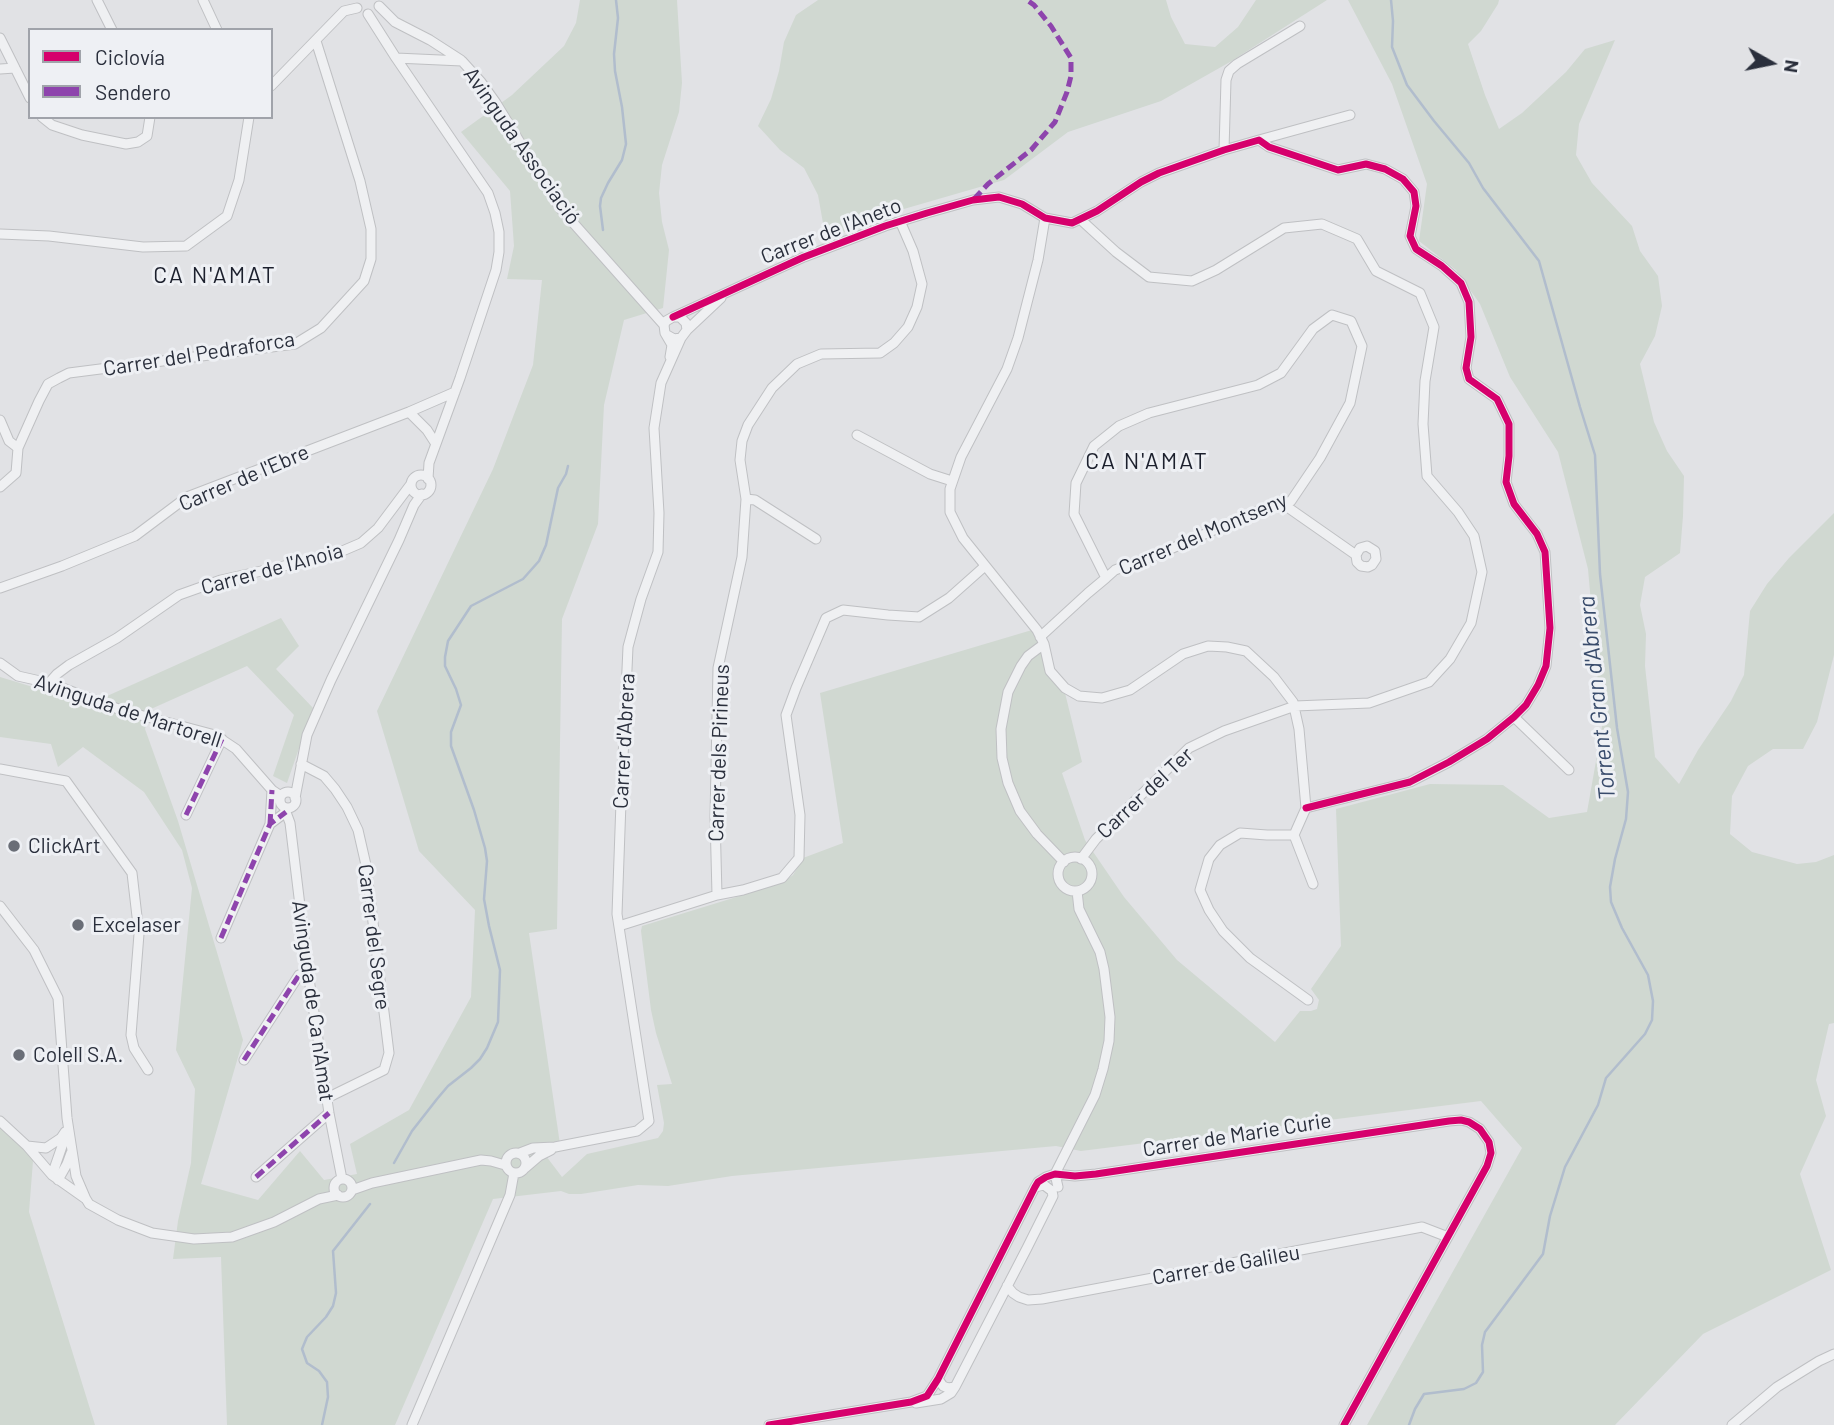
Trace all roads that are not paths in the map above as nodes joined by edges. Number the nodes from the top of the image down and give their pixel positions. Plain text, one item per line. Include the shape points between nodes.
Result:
1 (97, 0) edge
2 (203, 0) edge
3 (379, 3) edge
4 (356, 4) edge
5 (368, 13) junction
6 (1300, 26) dead end
7 (111, 28) edge
8 (217, 28) edge
9 (0, 38) edge
10 (316, 41) junction
11 (396, 58) junction
12 (421, 59) junction
13 (462, 61) junction
14 (15, 68) junction
15 (0, 69) edge
16 (406, 74) junction
17 (273, 84) edge
18 (28, 94) edge
19 (1350, 115) dead end
20 (44, 119) edge
21 (150, 119) edge
22 (249, 119) edge
23 (1259, 141) junction
24 (1224, 150) junction
25 (1045, 218) junction
26 (1080, 219) junction
27 (900, 221) junction
28 (0, 234) edge
29 (728, 292) junction
30 (673, 317) junction
31 (664, 325) junction
32 (684, 334) junction
33 (667, 335) junction
34 (669, 366) junction
35 (455, 392) junction
36 (409, 412) junction
37 (0, 419) edge
38 (858, 435) dead end
39 (436, 444) junction
40 (18, 448) junction
41 (423, 477) junction
42 (953, 481) junction
43 (0, 487) edge
44 (415, 490) junction
45 (746, 499) junction
46 (1283, 503) junction
47 (816, 539) dead end
48 (1356, 555) dead end
49 (985, 566) junction
50 (1106, 578) junction
51 (0, 588) edge
52 (1042, 640) junction
53 (0, 663) edge
54 (49, 683) junction
55 (1295, 706) junction
56 (1514, 718) junction
57 (222, 739) junction
58 (301, 764) junction
59 (0, 769) edge
60 (1569, 769) dead end
61 (272, 790) junction
62 (288, 802) junction
63 (1306, 808) junction
64 (186, 815) dead end
65 (270, 824) junction
66 (1294, 835) junction
67 (1081, 859) junction
68 (1064, 862) junction
69 (1313, 884) dead end
70 (1077, 891) junction
71 (718, 895) junction
72 (0, 906) edge
73 (618, 926) junction
74 (222, 938) dead end
75 (308, 972) junction
76 (1308, 1000) dead end
77 (244, 1060) dead end
78 (148, 1070) dead end
79 (327, 1098) junction
80 (329, 1113) junction
81 (0, 1121) edge
82 (68, 1128) junction
83 (27, 1146) junction
84 (555, 1147) junction
85 (72, 1149) junction
86 (520, 1153) junction
87 (506, 1162) junction
88 (524, 1169) junction
89 (514, 1173) junction
90 (1055, 1174) junction
91 (1075, 1176) junction
92 (55, 1177) junction
93 (256, 1177) dead end
94 (348, 1184) junction
95 (1035, 1187) junction
96 (336, 1191) junction
97 (1055, 1191) junction
98 (86, 1199) junction
99 (1448, 1237) junction
100 (1007, 1286) junction
101 (1834, 1354) edge
102 (938, 1379) junction
103 (955, 1387) junction
104 (911, 1402) junction
105 (412, 1425) edge
106 (769, 1425) edge
107 (1344, 1425) edge
108 (1732, 1425) edge

1 - 7 street
2 - 8 street
3 - 5 street
3 - 13 street via 395,22
4 - 5 street
4 - 10 street
5 - 11 street
6 - 24 street via 1229,71
9 - 14 street
10 - 17 street
10 - 40 street, Carrer del Pedraforca via 371,229 371,259 364,281 321,328 295,344 69,373 48,384
11 - 12 street, Avinguda Associació
11 - 16 street
12 - 13 street, Avinguda Associació
12 - 16 street
13 - 31 street, Avinguda Associació via 496,103 560,208
14 - 15 street
14 - 18 street
16 - 35 street via 488,193 499,232 496,270
19 - 23 street
20 - 21 street via 82,135 126,144 147,136
22 - 28 street via 239,180 227,216 186,246 143,247
23 - 24 street
23 - 56 street via 1338,170 1366,164 1403,178 1414,192 1410,236 1416,249 1461,283 1469,302 1469,379 1497,399 1509,424 1506,482 1514,504 1545,552 1550,628 1546,666
24 - 26 street via 1159,173
25 - 26 street via 1072,223
25 - 27 street, Carrer de l'Aneto via 999,197
25 - 42 street via 1007,369
26 - 55 street, Carrer del Ter via 1149,278 1192,281 1284,229 1322,224 1356,239 1376,271 1420,293 1434,327 1425,381 1427,476 1474,536 1482,572 1471,624 1450,659 1429,682 1369,703
27 - 29 street, Carrer de l'Aneto
27 - 45 street, Carrer dels Pirineus via 922,284 908,327 880,353 821,354 797,364 772,388 742,442
29 - 30 street, Carrer de l'Aneto
29 - 32 street, Carrer de l'Aneto
30 - 31 street
30 - 32 street via 686,323
31 - 33 street
32 - 33 street via 674,339
32 - 34 street, Carrer d'Abrera
33 - 34 street, Carrer d'Abrera via 672,345
34 - 73 street, Carrer d'Abrera via 661,383 654,428 658,552 628,647
35 - 36 street, Carrer de l'Ebre
35 - 39 street
36 - 39 street
36 - 51 street, Carrer de l'Ebre via 187,497 135,536
37 - 40 street via 9,441
38 - 42 street via 930,474
39 - 41 street
40 - 43 street, Carrer del Pedraforca via 16,473
41 - 44 street, Carrer de l'Anoia via 413,479
41 - 44 street via 430,488
42 - 49 street via 950,512
44 - 54 street, Carrer de l'Anoia via 361,543 333,555 221,580 179,595
44 - 58 street via 414,505 307,735
45 - 47 street via 755,500
45 - 71 street, Carrer dels Pirineus via 743,557 718,668
46 - 48 street
46 - 50 street, Carrer del Montseny via 1115,570
46 - 50 street, Carrer del Montseny via 1291,501 1320,458 1350,403 1362,346 1352,321 1332,315 1312,330 1280,373 1258,385 1149,413 1119,426 1094,446 1076,483 1074,514
49 - 52 street
49 - 71 street via 919,617 843,610 826,618 786,715 800,815 799,858 782,878
50 - 52 street, Carrer del Montseny
52 - 55 street via 1050,671 1079,696 1102,698 1130,690 1183,654 1208,646 1246,651 1274,677
52 - 68 street, Carrer del Montseny via 1021,666 1009,692 1001,729 1002,758 1020,811
53 - 54 street, Avinguda de Martorell via 18,676
54 - 57 street, Avinguda de Martorell via 121,710
55 - 63 street
55 - 67 street, Carrer del Ter via 1189,748
56 - 60 street
56 - 63 street via 1468,751 1410,782
57 - 61 street, Avinguda de Martorell
57 - 64 street
58 - 62 street
58 - 79 street, Carrer del Segre via 324,776 358,830 389,1053 384,1070
59 - 78 street via 66,781 132,873 139,934 131,1035
61 - 62 street, Avinguda de Martorell
61 - 65 street
62 - 65 street
62 - 75 street, Avinguda de Ca n'Amat
63 - 66 street
65 - 74 street
66 - 69 street
66 - 76 street via 1240,833 1220,845 1209,859 1200,890 1223,930 1250,958
67 - 68 street
67 - 70 street via 1091,876 1087,886
68 - 70 street via 1060,881 1066,889
70 - 90 street via 1079,909 1104,969 1109,1041 1095,1095
71 - 73 street
72 - 82 street via 34,950 58,998
73 - 84 street, Carrer d'Abrera via 649,1121 637,1131
75 - 77 street via 299,975
75 - 79 street, Avinguda de Ca n'Amat
79 - 80 street, Avinguda de Ca n'Amat
80 - 93 street
80 - 94 street, Avinguda de Ca n'Amat
81 - 83 street
82 - 83 street via 46,1148
82 - 85 street
82 - 92 street
83 - 92 street
84 - 86 street
84 - 88 street
85 - 92 street via 67,1164
85 - 98 street
86 - 87 street
86 - 88 street via 526,1160
87 - 89 street via 508,1171
87 - 94 street via 481,1160
88 - 89 street
89 - 105 street via 509,1195
90 - 91 street, Carrer de Marie Curie
90 - 95 street
90 - 97 street
91 - 97 street, Carrer de Marie Curie
91 - 99 street, Carrer de Marie Curie via 1465,1121 1480,1129 1490,1153
92 - 98 street
94 - 96 street via 337,1182
94 - 96 street via 346,1196
95 - 97 street via 1044,1185
95 - 102 street
96 - 98 street via 232,1237 194,1239 152,1233 118,1220
97 - 100 street
99 - 100 street, Carrer de Galileu via 1422,1227 1035,1300 1019,1297
99 - 107 street
100 - 103 street
101 - 108 street via 1777,1387
102 - 103 street via 943,1386
102 - 104 street via 927,1396
103 - 104 street via 941,1399
104 - 106 street

